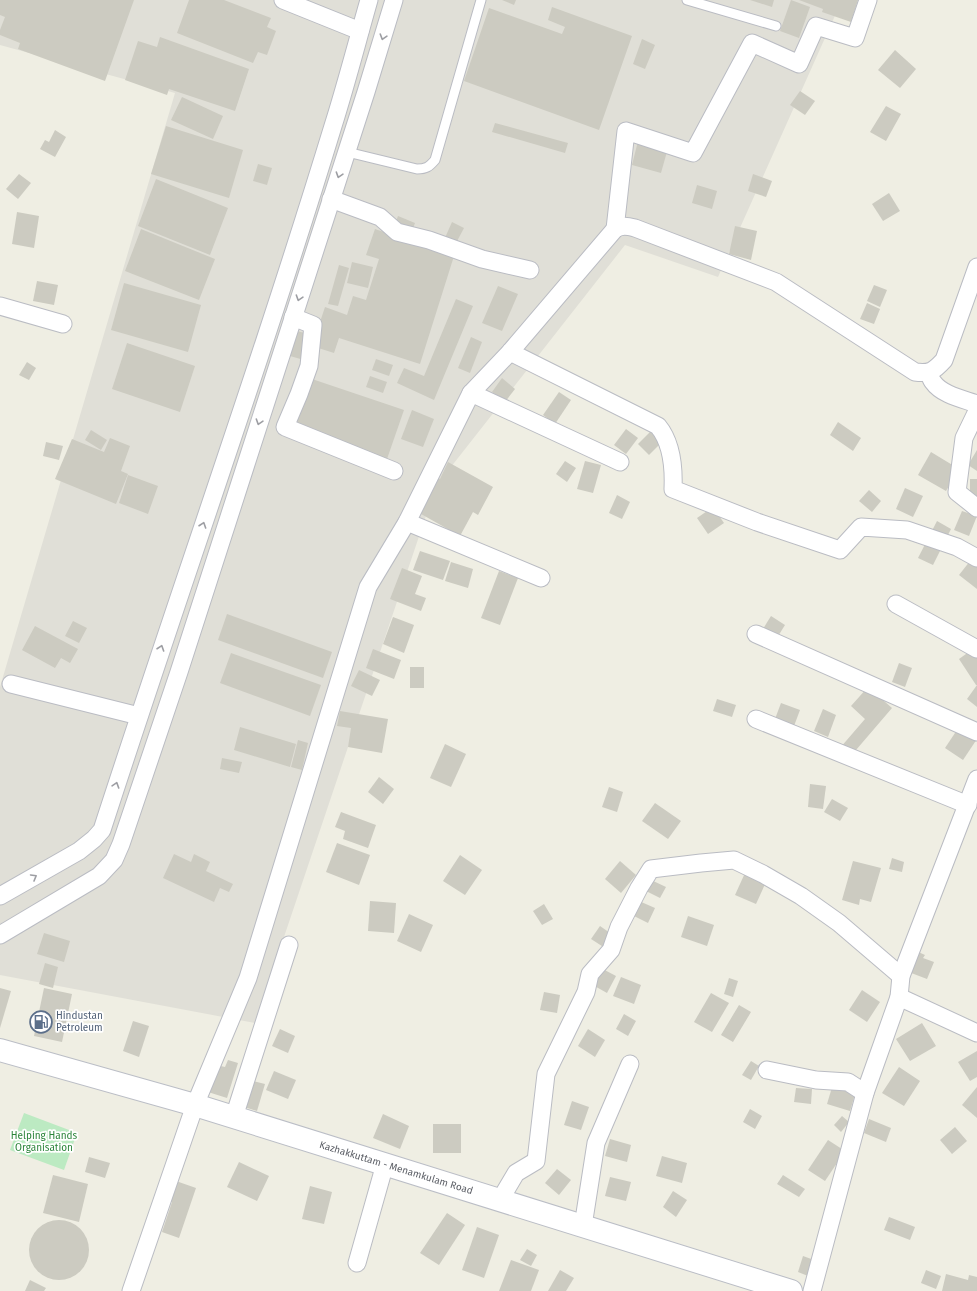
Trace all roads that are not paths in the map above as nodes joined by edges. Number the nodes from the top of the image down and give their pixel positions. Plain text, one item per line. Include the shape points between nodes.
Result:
1 (283, 0) edge
2 (369, 0) edge
3 (480, 0) edge
4 (687, 0) edge
5 (868, 0) edge
6 (392, 6) edge
7 (776, 26) dead end
8 (360, 31) junction
9 (334, 124) junction
10 (352, 135) junction
11 (346, 152) junction
12 (332, 199) junction
13 (615, 229) junction
14 (977, 267) edge
15 (530, 270) dead end
16 (0, 306) edge
17 (293, 317) junction
18 (62, 324) dead end
19 (267, 334) junction
20 (286, 340) junction
21 (510, 352) junction
22 (929, 373) junction
23 (471, 393) junction
24 (977, 404) edge
25 (977, 411) edge
26 (620, 462) dead end
27 (394, 471) dead end
28 (977, 508) edge
29 (407, 522) junction
30 (977, 558) edge
31 (541, 578) dead end
32 (896, 604) dead end
33 (756, 634) dead end
34 (977, 649) edge
35 (155, 666) junction
36 (178, 672) junction
37 (11, 684) dead end
38 (138, 716) junction
39 (756, 719) dead end
40 (977, 732) edge
41 (977, 779) edge
42 (968, 805) junction
43 (0, 896) edge
44 (0, 935) edge
45 (290, 945) dead end
46 (901, 976) junction
47 (899, 997) junction
48 (977, 1033) edge
49 (0, 1050) edge
50 (630, 1064) dead end
51 (767, 1070) dead end
52 (864, 1093) junction
53 (195, 1105) junction
54 (234, 1117) junction
55 (385, 1164) junction
56 (500, 1200) junction
57 (583, 1226) junction
58 (357, 1263) dead end
59 (131, 1291) edge
60 (791, 1291) edge
61 (812, 1291) edge

1 - 8 street
2 - 6 street
2 - 8 street
3 - 11 lane via 435,160 429,167 417,169
4 - 7 lane
5 - 13 street via 855,38 816,26 799,64 752,43 693,153 626,131
6 -> 10 street
8 - 9 street
9 - 10 street
9 - 19 street
10 - 11 street
11 -> 12 street
12 - 15 street via 380,217 397,232 429,240 482,259
12 -> 17 street
13 - 21 street
13 - 22 street via 620,226 635,228 776,282 915,372
14 - 22 street via 944,360
16 - 18 street
17 - 20 street
17 - 27 street via 314,325 309,366 285,427
19 - 20 street
35 -> 19 street
20 -> 36 street
21 - 23 street
21 - 30 street via 658,426 664,432 668,443 674,475 673,488 757,522 840,550 862,527 907,530 957,547
22 - 24 street via 933,382 942,390
23 - 26 street
23 - 29 street
25 - 28 street via 964,438 956,492
29 - 31 street
29 - 53 street via 368,587 248,978
32 - 34 street
33 - 40 street
35 - 36 street
35 - 38 street
36 - 44 street via 114,860 99,876
37 - 38 street
43 -> 38 street via 79,851 102,830
39 - 42 street
41 - 42 street
42 - 46 street
45 - 54 street
46 - 47 street
46 - 56 street via 839,923 802,896 734,860 651,869 619,927 611,950 590,974 586,992 546,1074 536,1161 516,1173
47 - 48 street
47 - 52 street
49 - 53 main road, Kazhakkuttam - Menamkulam Road
50 - 57 street via 596,1143
51 - 52 street via 816,1080 848,1082
52 - 61 street
53 - 54 main road, Kazhakkuttam - Menamkulam Road
53 - 59 street
54 - 55 main road, Kazhakkuttam - Menamkulam Road
55 - 56 main road, Kazhakkuttam - Menamkulam Road
55 - 58 street
56 - 57 main road, Kazhakkuttam - Menamkulam Road
57 - 60 main road, Kazhakkuttam - Menamkulam Road

